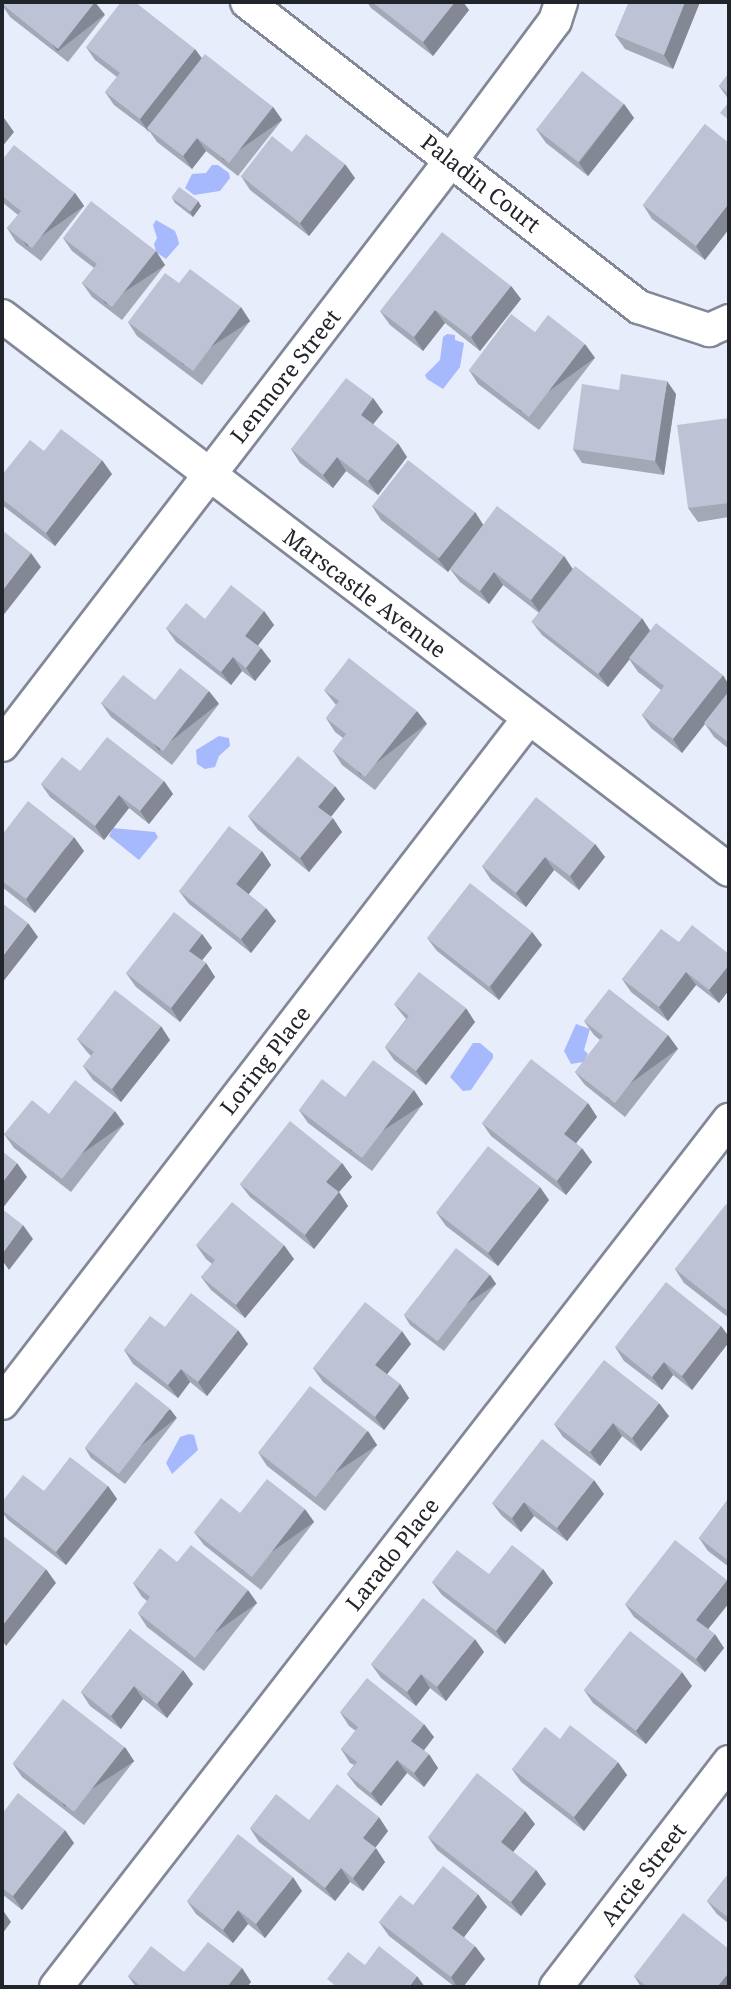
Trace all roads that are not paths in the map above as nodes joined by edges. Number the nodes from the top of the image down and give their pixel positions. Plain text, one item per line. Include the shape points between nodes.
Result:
1 (247, 2) edge
2 (561, 2) edge
3 (452, 159) junction
4 (2, 316) edge
5 (729, 321) edge
6 (209, 474) junction
7 (529, 718) junction
8 (2, 745) edge
9 (729, 870) edge
10 (729, 1120) edge
11 (2, 1403) edge
12 (729, 1762) edge
13 (56, 1987) edge
14 (556, 1987) edge

1 - 3 street, Paladin Court
2 - 3 street, Lenmore Street via 555,21
3 - 5 street, Paladin Court via 639,307 709,330
3 - 6 street, Lenmore Street
4 - 6 street, Marscastle Avenue
6 - 7 street, Marscastle Avenue
6 - 8 street, Lenmore Street
7 - 9 street, Marscastle Avenue
7 - 11 street, Loring Place
10 - 13 street, Larado Place
12 - 14 street, Arcie Street

